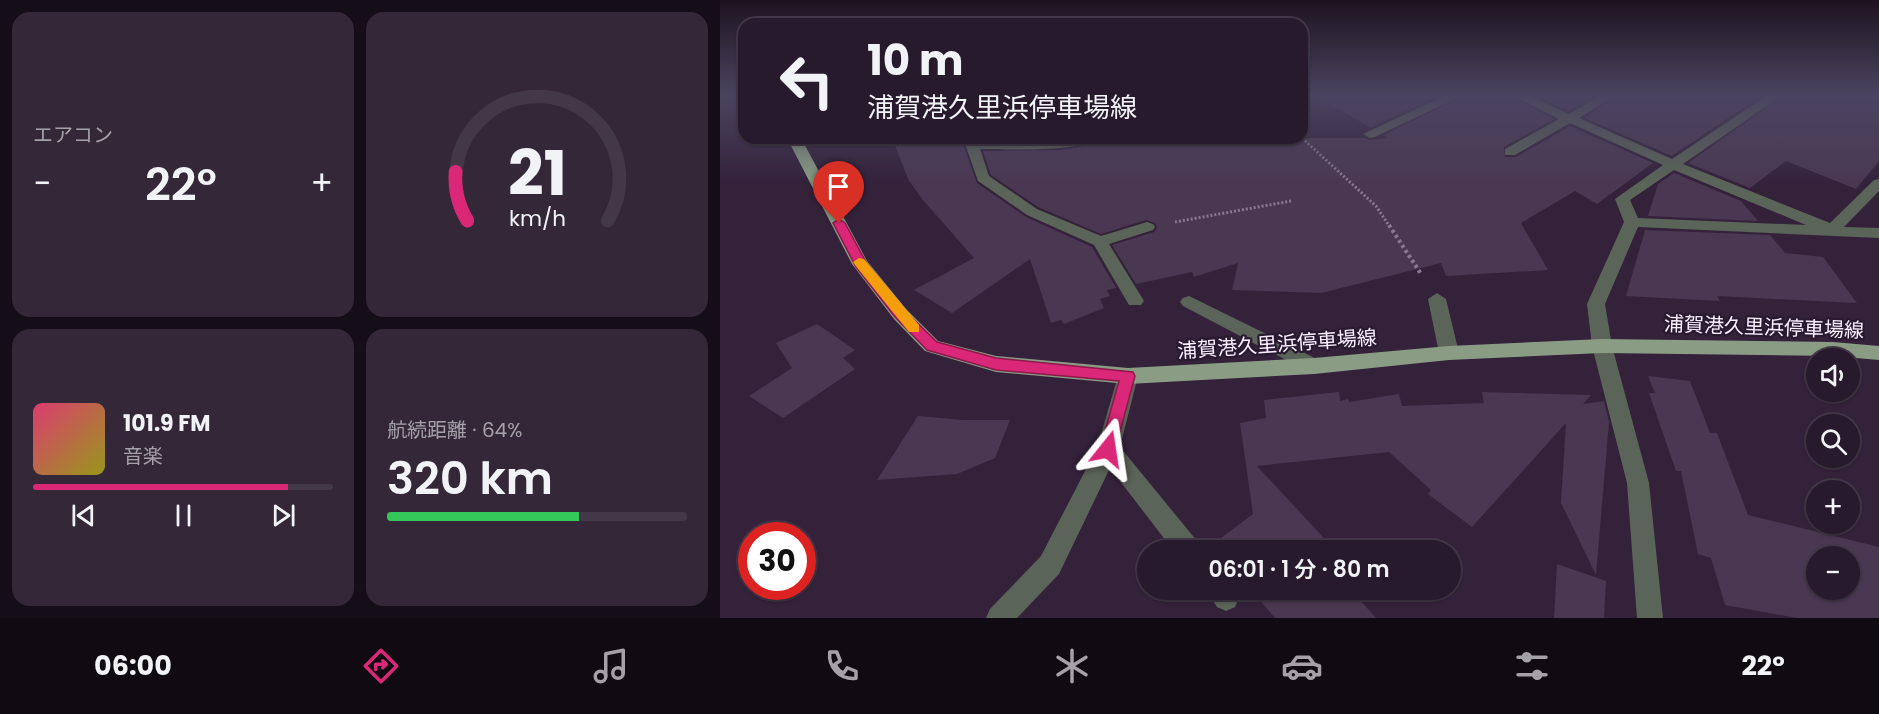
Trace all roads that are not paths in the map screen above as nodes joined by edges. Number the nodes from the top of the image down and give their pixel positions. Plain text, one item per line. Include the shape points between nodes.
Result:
1 (1390, 125) edge
2 (1557, 125) edge
3 (1584, 125) edge
4 (1732, 125) edge
5 (1370, 134) dead end
6 (797, 144) edge
7 (972, 144) edge
8 (1008, 144) edge
9 (1056, 144) edge
10 (1510, 152) dead end
11 (1673, 165) junction
12 (1879, 183) edge
13 (1632, 222) junction
14 (1147, 227) road end
15 (1832, 230) junction
16 (1879, 233) edge
17 (1100, 242) junction
18 (1437, 299) road end
19 (1135, 301) dead end
20 (1189, 302) dead end
21 (1602, 346) junction
22 (1449, 353) junction
23 (1879, 353) edge
24 (1314, 366) junction
25 (1128, 376) junction
26 (1108, 449) junction
27 (1180, 540) edge
28 (999, 618) edge
29 (1650, 618) edge

1 - 5 street
2 - 10 street
3 - 11 street
4 - 11 street
6 - 25 main road, 浦賀港久里浜停車場線 via 860,264 932,346 996,364
7 - 17 street via 982,178 1032,212
8 - 9 street
11 - 13 street via 1622,200
11 - 15 street
12 - 15 street
13 - 15 street
13 - 21 street via 1596,304
14 - 17 street
15 - 16 street
17 - 19 street
18 - 22 street
20 - 24 street
21 - 22 main road, 浦賀港久里浜停車場線
21 - 23 main road, 浦賀港久里浜停車場線
21 - 29 street via 1638,483
22 - 24 main road, 浦賀港久里浜停車場線
24 - 25 main road, 浦賀港久里浜停車場線
25 - 26 street
26 - 27 street
26 - 28 street via 1050,565

